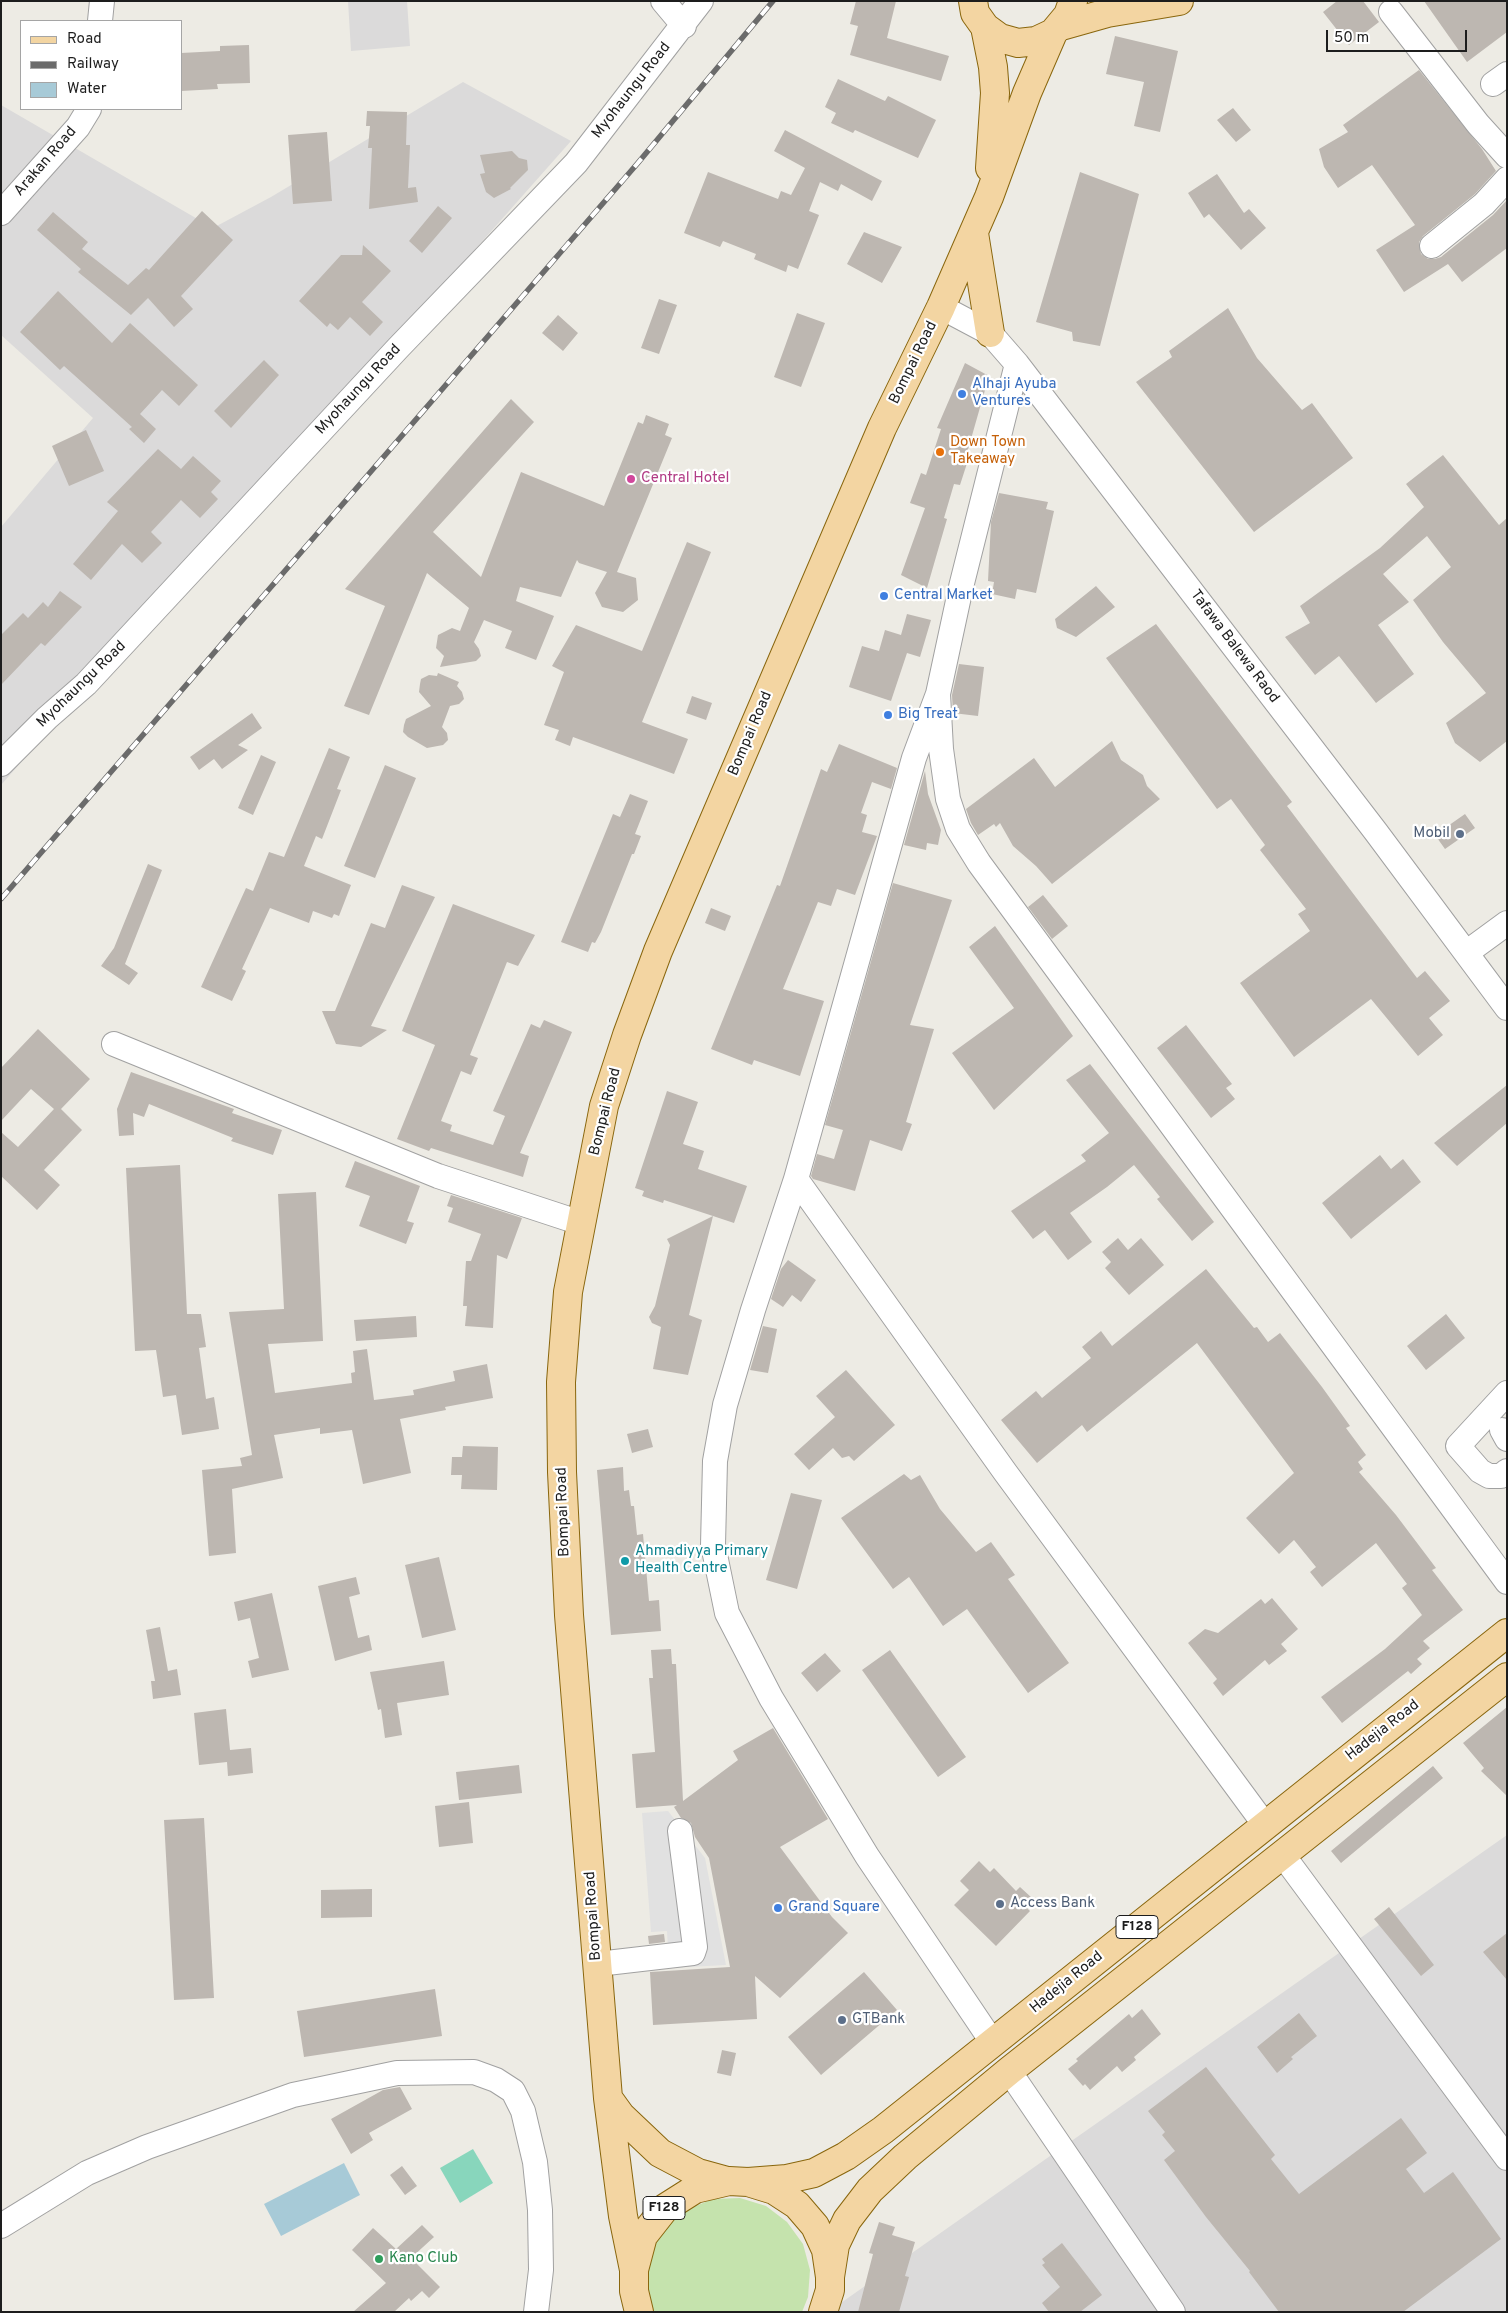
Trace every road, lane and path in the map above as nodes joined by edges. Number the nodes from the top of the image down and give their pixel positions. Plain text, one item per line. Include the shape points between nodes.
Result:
1 (102, 1) edge
2 (663, 1) edge
3 (701, 1) edge
4 (973, 1) edge
5 (1073, 1) edge
6 (1179, 1) edge
7 (1107, 7) edge
8 (1391, 12) dead end
9 (100, 20) edge
10 (684, 26) junction
11 (985, 27) junction
12 (1057, 30) junction
13 (88, 110) edge
14 (1507, 156) edge
15 (1507, 179) edge
16 (989, 197) junction
17 (1, 213) edge
18 (974, 233) junction
19 (1432, 246) dead end
20 (941, 307) junction
21 (990, 333) junction
22 (1017, 364) junction
23 (938, 694) junction
24 (1, 764) edge
25 (1507, 923) edge
26 (1466, 953) junction
27 (1507, 1008) edge
28 (114, 1044) dead end
29 (796, 1179) junction
30 (581, 1223) junction
31 (1507, 1393) edge
32 (1507, 1471) edge
33 (1507, 1582) edge
34 (1507, 1632) edge
35 (1507, 1677) edge
36 (1265, 1825) junction
37 (680, 1831) dead end
38 (1282, 1854) junction
39 (598, 1964) junction
40 (993, 2043) junction
41 (1009, 2071) junction
42 (608, 2098) junction
43 (1507, 2158) edge
44 (739, 2182) junction
45 (1, 2226) edge
46 (830, 2277) junction
47 (633, 2296) edge
48 (824, 2311) edge
49 (536, 2312) edge
50 (1174, 2312) edge

1 - 9 street
2 - 10 street
3 - 10 street, Myohaungu Road
4 - 11 main road
5 - 12 main road, Bompai Road
6 - 7 main road
7 - 12 main road
8 - 14 street via 1478,124
10 - 24 street, Myohaungu Road via 576,163 398,348 92,678
11 - 12 main road via 1000,38 1018,43 1036,41
11 - 16 main road via 995,93
12 - 16 main road, Bompai Road via 1027,93
13 - 17 street, Arakan Road via 78,128
15 - 19 street via 1484,204
16 - 18 main road, Bompai Road
18 - 20 main road, Bompai Road
18 - 21 main road
20 - 21 street, Tafawa Balewa Raod
20 - 30 main road, Bompai Road via 882,428 658,951 604,1106
21 - 22 street, Tafawa Balewa Raod
22 - 23 street via 961,587
22 - 26 street, Tafawa Balewa Raod
23 - 29 street via 914,758
23 - 33 street via 948,799 958,828 979,863
25 - 26 street
26 - 27 street, Tafawa Balewa Raod
28 - 30 street via 438,1176
29 - 36 street via 1000,1465
29 - 40 street via 725,1405 716,1461 713,1545 728,1613 770,1698 862,1848
30 - 39 main road, Bompai Road via 568,1292 561,1382 562,1472 569,1615
31 - 32 street via 1458,1446 1480,1472 1501,1476
34 - 36 main road, Hadejia Road / F128
35 - 38 main road, F128
36 - 40 main road, Hadejia Road / F128
37 - 39 street via 695,1947 693,1953
38 - 41 main road, F128
38 - 43 street
39 - 42 main road, Bompai Road
40 - 44 main road, Hadejia Road / F128 via 846,2156 814,2173 787,2179
41 - 46 main road, F128 via 870,2190 847,2220 835,2245
41 - 50 street
42 - 44 main road via 621,2116 660,2153 698,2173
42 - 47 main road, Bompai Road
44 - 46 main road via 774,2190 797,2205 814,2226 826,2250
44 - 47 main road, F128 via 695,2188 665,2208 643,2236
45 - 49 street via 87,2173 147,2147 293,2096 396,2073 474,2072 513,2091 523,2111 535,2162 540,2210 541,2270
46 - 48 main road, F128

